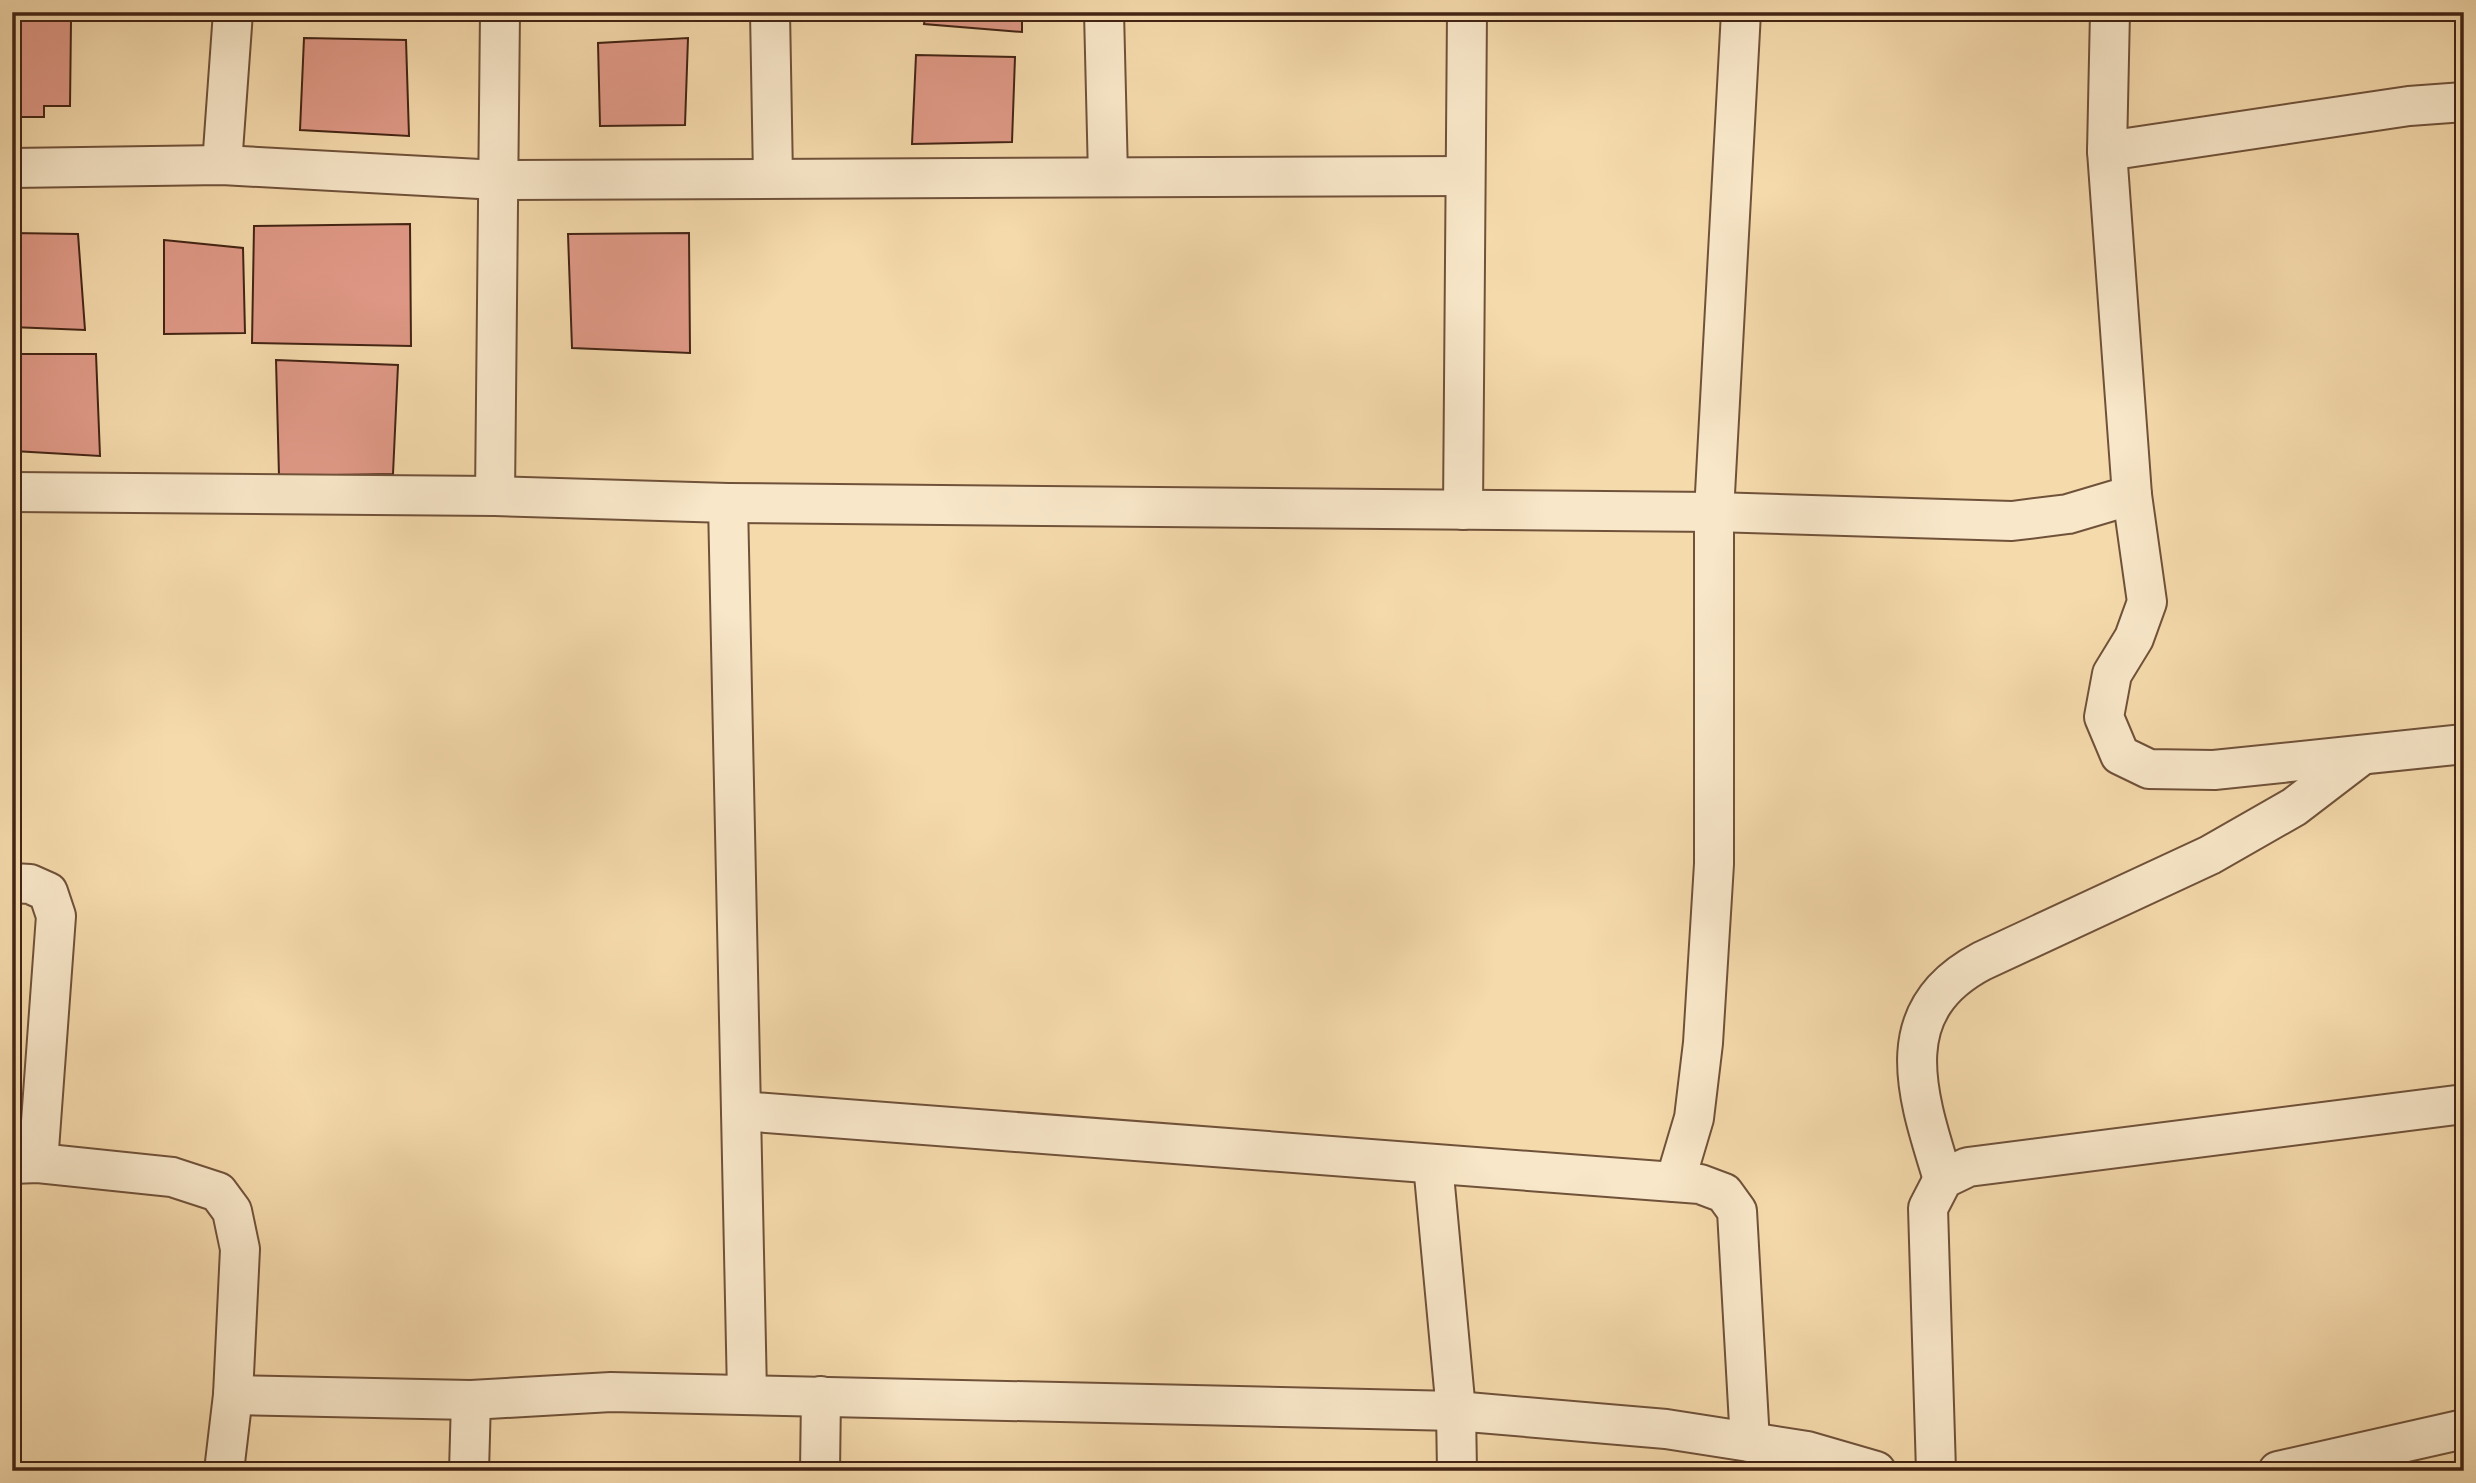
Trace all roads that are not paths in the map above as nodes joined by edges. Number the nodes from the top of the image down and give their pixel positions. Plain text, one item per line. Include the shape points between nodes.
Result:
1 (233, 12) edge
2 (500, 12) edge
3 (770, 12) edge
4 (1104, 12) edge
5 (1467, 12) edge
6 (1741, 12) edge
7 (2110, 12) edge
8 (2464, 102) edge
9 (2107, 151) junction
10 (222, 164) junction
11 (12, 168) edge
12 (1465, 176) junction
13 (773, 177) junction
14 (1108, 177) junction
15 (498, 180) junction
16 (12, 492) edge
17 (2132, 495) junction
18 (495, 496) junction
19 (727, 503) junction
20 (1463, 510) junction
21 (1714, 512) junction
22 (2464, 744) edge
23 (2362, 755) junction
24 (12, 883) edge
25 (2464, 1104) edge
26 (741, 1111) junction
27 (25, 1163) edge
28 (1433, 1164) junction
29 (1943, 1180) junction
30 (1675, 1182) junction
31 (747, 1393) junction
32 (233, 1395) junction
33 (821, 1396) junction
34 (471, 1400) junction
35 (1456, 1411) junction
36 (2464, 1429) edge
37 (1750, 1442) junction
38 (224, 1471) edge
39 (469, 1471) edge
40 (820, 1471) edge
41 (1457, 1471) edge
42 (1877, 1471) edge
43 (1936, 1471) edge
44 (2278, 1471) edge

1 - 10 street
2 - 15 street
3 - 13 street
4 - 14 street
5 - 12 street
6 - 21 street
7 - 9 street
8 - 9 street via 2409,106
9 - 17 street
10 - 11 street
10 - 15 street
12 - 14 street
12 - 20 street
13 - 14 street
13 - 15 street
15 - 18 street
16 - 18 street
17 - 21 street via 2068,514 2012,521
17 - 23 street via 2147,602 2134,638 2112,674 2104,717 2120,755 2149,769 2214,770
18 - 19 street
19 - 20 street
19 - 26 street
20 - 21 street
21 - 30 street via 1714,864 1709,950 1694,1118
22 - 23 street
23 - 29 street via 2294,807 2210,855 1982,961 1944,987 1920,1028 1917,1048 1917,1079
24 - 27 street via 48,892 56,916
25 - 29 street via 1968,1167
26 - 28 street
26 - 31 street
27 - 32 street via 172,1177 218,1192 232,1210 240,1249
28 - 30 street
28 - 35 street
29 - 43 street via 1928,1208
30 - 37 street via 1700,1184 1724,1193 1737,1211
31 - 33 street
31 - 34 street via 611,1392
32 - 34 street
32 - 38 street
33 - 35 street
33 - 40 street
34 - 39 street
35 - 37 street via 1665,1429
35 - 41 street
36 - 44 street
37 - 42 street via 1807,1451

